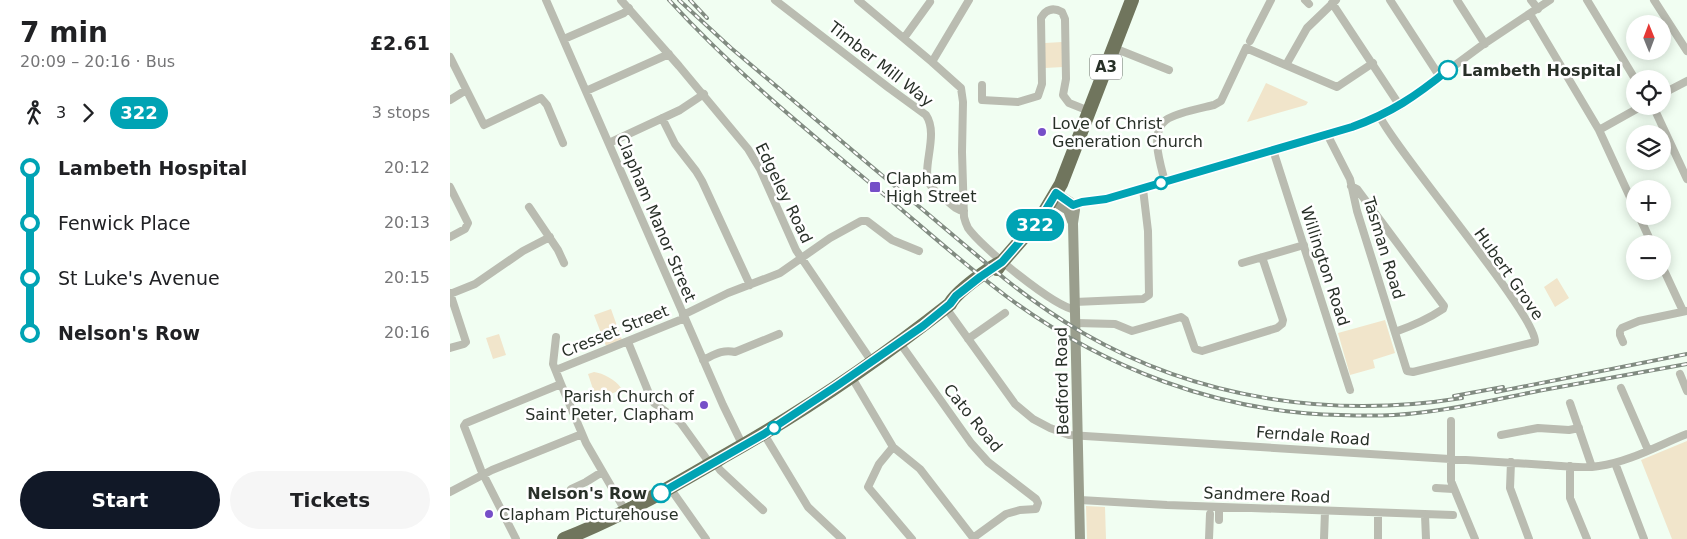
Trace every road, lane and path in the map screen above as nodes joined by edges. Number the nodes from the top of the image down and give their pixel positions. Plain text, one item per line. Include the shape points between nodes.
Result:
1 (546, 0) edge
2 (621, 0) edge
3 (775, 0) edge
4 (858, 0) edge
5 (969, 0) edge
6 (1132, 0) edge
7 (1271, 0) edge
8 (1390, 0) edge
9 (1457, 0) edge
10 (1531, 0) edge
11 (1550, 0) edge
12 (1587, 0) edge
13 (1654, 0) edge
14 (930, 2) dead end
15 (1334, 2) edge
16 (629, 8) junction
17 (1538, 9) junction
18 (1530, 14) junction
19 (904, 38) junction
20 (564, 40) junction
21 (1248, 44) junction
22 (1485, 44) junction
23 (1114, 48) junction
24 (1687, 51) edge
25 (669, 54) junction
26 (450, 57) edge
27 (932, 62) junction
28 (1373, 63) junction
29 (1286, 65) junction
30 (1169, 70) dead end
31 (1630, 70) edge
32 (1440, 77) junction
33 (1687, 80) edge
34 (982, 85) dead end
35 (1671, 89) edge
36 (466, 90) junction
37 (586, 91) junction
38 (704, 94) junction
39 (450, 100) edge
40 (1400, 106) junction
41 (1089, 111) junction
42 (1626, 115) edge
43 (1657, 115) edge
44 (1380, 117) junction
45 (662, 118) junction
46 (1599, 130) junction
47 (1327, 134) junction
48 (563, 143) dead end
49 (609, 143) junction
50 (1273, 150) junction
51 (1687, 179) edge
52 (1165, 182) junction
53 (1351, 186) junction
54 (450, 187) edge
55 (1626, 188) edge
56 (1143, 189) junction
57 (1054, 197) junction
58 (1073, 205) junction
59 (529, 207) dead end
60 (1370, 207) junction
61 (964, 210) junction
62 (1357, 211) junction
63 (1073, 222) junction
64 (450, 237) edge
65 (550, 237) junction
66 (1304, 246) junction
67 (919, 251) dead end
68 (801, 258) junction
69 (1262, 258) junction
70 (1002, 262) junction
71 (564, 263) dead end
72 (1242, 263) dead end
73 (1669, 280) edge
74 (750, 285) junction
75 (450, 294) edge
76 (948, 306) junction
77 (1076, 306) junction
78 (1685, 311) edge
79 (1005, 313) dead end
80 (684, 317) junction
81 (1076, 324) junction
82 (1395, 332) junction
83 (779, 334) dead end
84 (556, 337) dead end
85 (968, 339) junction
86 (628, 342) junction
87 (1623, 342) dead end
88 (900, 343) junction
89 (450, 348) edge
90 (868, 356) junction
91 (703, 360) junction
92 (556, 370) junction
93 (1408, 372) joint
94 (1680, 374) dead end
95 (851, 376) junction
96 (561, 384) junction
97 (1622, 388) dead end
98 (1350, 390) dead end
99 (1687, 392) edge
100 (1570, 403) dead end
101 (1451, 421) dead end
102 (1579, 428) junction
103 (582, 434) junction
104 (764, 434) junction
105 (1501, 434) dead end
106 (1687, 434) edge
107 (1078, 435) junction
108 (743, 446) junction
109 (893, 447) junction
110 (1648, 450) junction
111 (1450, 459) junction
112 (1511, 462) junction
113 (1615, 463) junction
114 (713, 464) junction
115 (1570, 466) junction
116 (1592, 467) junction
117 (602, 472) junction
118 (484, 474) junction
119 (670, 488) junction
120 (1436, 488) dead end
121 (570, 489) dead end
122 (1453, 489) junction
123 (450, 492) edge
124 (1088, 501) junction
125 (1219, 507) junction
126 (764, 510) dead end
127 (1325, 511) junction
128 (626, 512) junction
129 (1378, 513) junction
130 (1210, 514) dead end
131 (1425, 514) junction
132 (1453, 515) dead end
133 (1210, 527) junction
134 (516, 539) edge
135 (564, 539) edge
136 (706, 539) edge
137 (842, 539) edge
138 (912, 539) edge
139 (973, 539) edge
140 (1080, 539) edge
141 (1209, 539) edge
142 (1324, 539) edge
143 (1378, 539) edge
144 (1426, 539) edge
145 (1475, 539) edge
146 (1528, 539) edge
147 (1586, 539) edge
148 (1644, 539) edge

1 - 20 street, Clapham Manor Street
2 - 16 street, Edgeley Road
3 - 61 street, Timber Mill Way via 926,115 931,130 929,183 958,210
4 - 19 street
5 - 27 street
6 - 23 highway, A3
7 - 21 street
8 - 32 street
9 - 22 street
10 - 17 street
11 - 17 street
12 - 31 street
13 - 24 street
14 - 19 street
15 - 28 street
15 - 29 street via 1307,28
16 - 20 street
16 - 25 street, Edgeley Road
17 - 18 street
18 - 22 street
18 - 46 street
19 - 27 street
20 - 37 street, Clapham Manor Street
21 - 29 street
21 - 52 street via 1221,101 1162,124 1157,146
22 - 32 street
23 - 30 street
23 - 41 highway, A3
25 - 37 street
25 - 38 street, Edgeley Road
26 - 36 street
27 - 61 street via 959,85 963,94
28 - 29 street via 1337,87
28 - 40 street
32 - 40 street
33 - 35 street
34 - 41 street via 982,100 1018,102 1038,96 1042,84 1042,18 1049,9 1057,9 1065,19 1064,94 1069,104
36 - 39 street
36 - 48 street via 484,125 541,98
37 - 49 street, Clapham Manor Street
38 - 45 street
38 - 68 street, Edgeley Road via 752,154
40 - 44 street
41 - 57 highway, A3
42 - 46 street
43 - 51 street
44 - 47 street
44 - 93 street, Hubert Grove via 1519,308 1536,339
45 - 49 street
45 - 74 street via 675,144 699,176
46 - 55 street
47 - 50 street
47 - 53 street, Tasman Road via 1346,169
49 - 80 street, Clapham Manor Street
50 - 52 street
50 - 66 street, Willington Road
52 - 56 street
53 - 60 street
53 - 62 street, Tasman Road
54 - 64 street via 468,221 467,228
56 - 58 street
56 - 77 street via 1148,231 1148,295 1143,299
57 - 58 main road
57 - 63 main road via 1068,210
57 - 70 highway, A3
58 - 63 main road, Bedford Road
59 - 65 street
60 - 62 street
60 - 82 street via 1444,306
61 - 70 street via 967,226
62 - 82 street, Tasman Road
63 - 77 main road, Bedford Road
65 - 71 street
65 - 75 street via 522,251 475,284
66 - 69 street
66 - 98 street, Willington Road
67 - 68 street, Cresset Street via 892,240 864,220
68 - 74 street, Cresset Street via 780,273
68 - 90 street, Edgeley Road
69 - 72 street
69 - 81 street via 1282,320 1277,328 1200,351 1195,349 1181,317 1132,331 1119,324
70 - 76 highway, A3 via 967,287
70 - 77 street via 1069,308
73 - 78 street
74 - 80 street, Cresset Street
75 - 89 street via 466,342
76 - 85 street, Ferndale Road
76 - 88 highway, A3
77 - 81 main road, Bedford Road
78 - 87 street via 1638,321 1622,328 1619,333
79 - 85 street
80 - 86 street, Cresset Street
80 - 91 street, Clapham Manor Street
81 - 107 main road, Bedford Road
82 - 93 street, Tasman Road
83 - 91 street via 735,352 721,352
84 - 92 street via 553,359
85 - 107 street, Ferndale Road via 1015,404 1050,428
86 - 92 street, Cresset Street
86 - 114 street via 654,403 680,422
88 - 90 highway, A3
88 - 139 street, Cato Road via 971,443 988,462 1038,503 1036,509 1006,514
90 - 95 highway, A3
91 - 108 street, Clapham Manor Street
92 - 96 street
94 - 99 street
95 - 104 highway, A3
95 - 109 street
96 - 103 street
96 - 118 street via 464,424
97 - 110 street
100 - 102 street
101 - 111 street
102 - 105 street via 1538,428
102 - 116 street
103 - 117 street
103 - 118 street
104 - 108 highway, A3
104 - 137 street via 808,507
106 - 110 street, Ferndale Road
107 - 111 street, Ferndale Road
107 - 124 main road, Bedford Road
108 - 114 highway, A3
109 - 138 street via 879,464 868,487
109 - 139 street via 920,469
110 - 113 street, Ferndale Road
111 - 112 street, Ferndale Road
111 - 122 street
112 - 115 street, Ferndale Road
112 - 146 street via 1510,488
113 - 116 street, Ferndale Road
113 - 148 street
114 - 119 highway, A3
114 - 126 street
115 - 116 street, Ferndale Road
115 - 147 street via 1570,498
117 - 121 street
117 - 128 street
118 - 123 street
118 - 134 street
119 - 128 highway, A3
119 - 136 street
120 - 122 street
122 - 145 street
124 - 125 street, Sandmere Road
124 - 140 main road, Bedford Road
125 - 127 street, Sandmere Road
125 - 133 street via 1219,524
127 - 129 street, Sandmere Road
127 - 142 street
128 - 135 highway, A3
129 - 131 street, Sandmere Road
129 - 143 street
130 - 133 street
131 - 132 street, Sandmere Road
131 - 144 street
133 - 141 street

